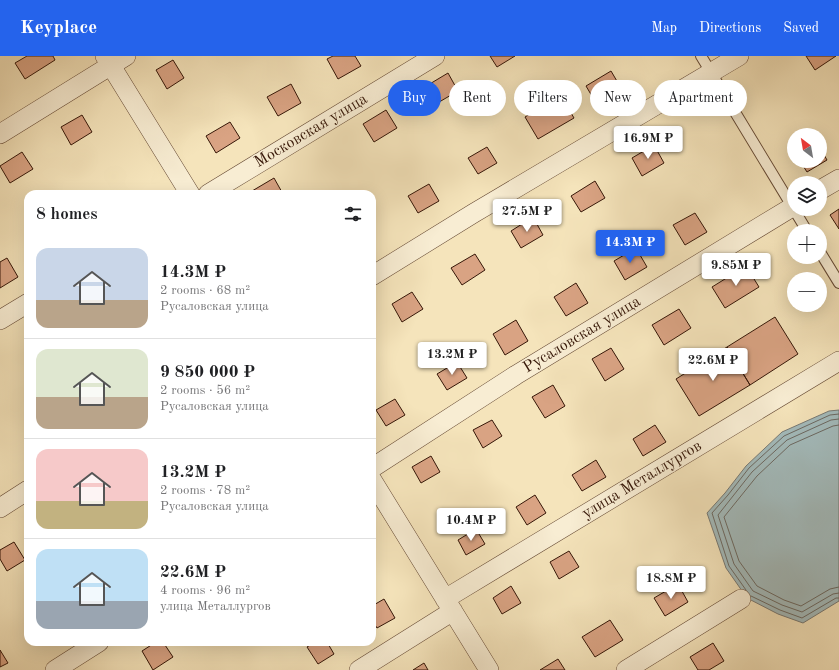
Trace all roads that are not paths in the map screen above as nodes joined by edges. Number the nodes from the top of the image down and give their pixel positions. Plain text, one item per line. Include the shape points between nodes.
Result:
1 (435, 56) edge
2 (701, 56) edge
3 (739, 56) edge
4 (114, 59) edge
5 (711, 73) junction
6 (0, 134) edge
7 (839, 179) edge
8 (827, 186) edge
9 (188, 190) edge
10 (215, 190) edge
11 (787, 197) edge
12 (787, 211) edge
13 (827, 263) edge
14 (376, 274) edge
15 (839, 283) edge
16 (24, 305) edge
17 (0, 320) edge
18 (839, 361) edge
19 (376, 465) edge
20 (376, 486) edge
21 (24, 493) edge
22 (0, 508) edge
23 (741, 599) dead end
24 (449, 605) junction
25 (93, 646) edge
26 (55, 670) edge
27 (359, 670) edge
28 (489, 670) edge
29 (626, 670) edge

1 - 10 street, Московская улица
2 - 5 lane
3 - 5 street
4 - 6 street
4 - 9 street
5 - 11 lane
5 - 14 street
7 - 8 street
12 - 19 street, Русаловская улица via 516,375
13 - 15 lane
16 - 17 street
18 - 24 street, улица Металлургов
20 - 24 street
21 - 22 street
23 - 29 street
24 - 27 street, улица Металлургов
24 - 28 street
25 - 26 street

